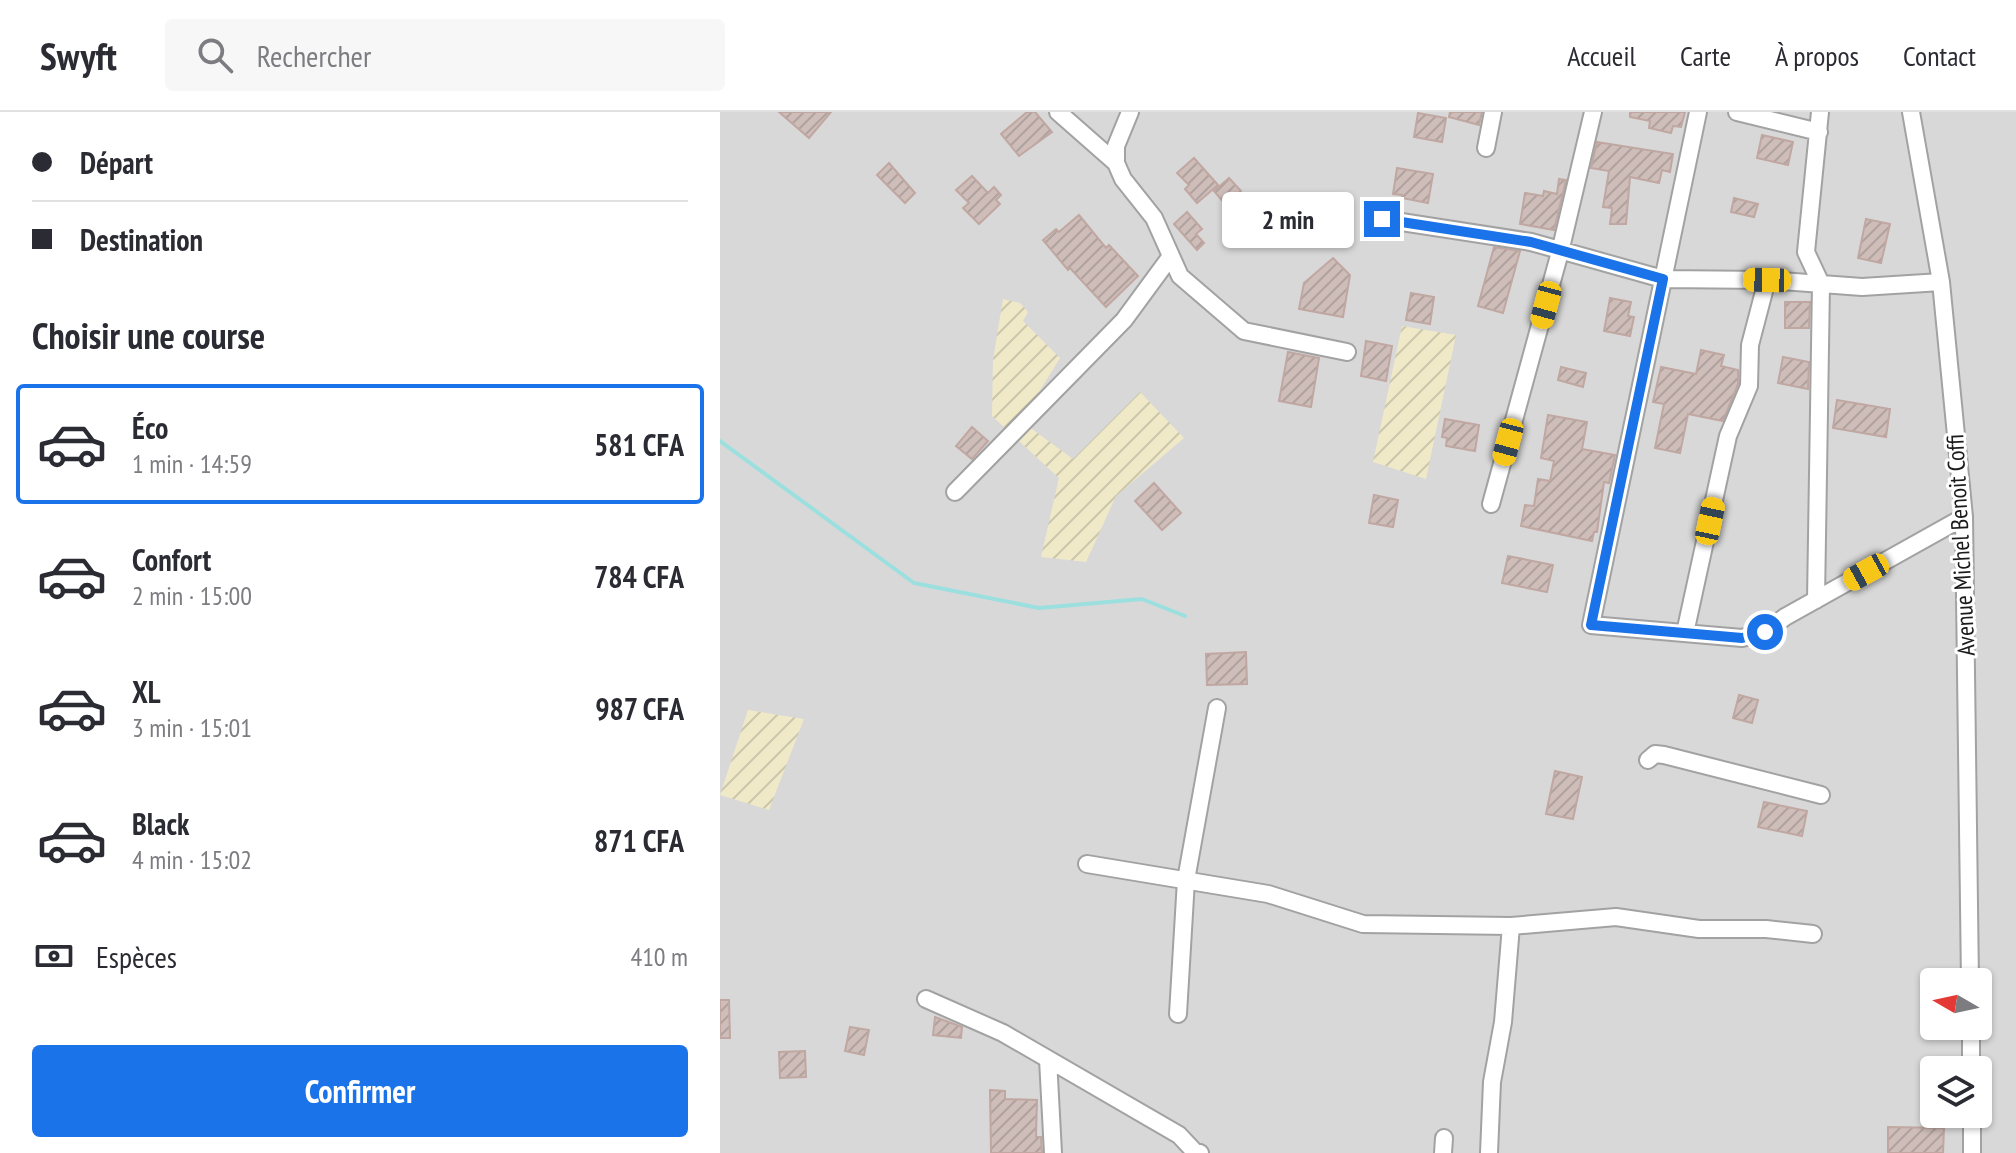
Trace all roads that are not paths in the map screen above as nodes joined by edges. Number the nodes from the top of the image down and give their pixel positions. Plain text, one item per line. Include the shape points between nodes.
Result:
1 (1058, 112) edge
2 (1130, 112) edge
3 (1493, 112) edge
4 (1593, 112) edge
5 (1698, 112) edge
6 (1737, 112) edge
7 (1820, 112) edge
8 (1911, 112) edge
9 (1819, 132) junction
10 (1486, 148) dead end
11 (1116, 163) junction
12 (1382, 219) dead end
13 (1560, 252) junction
14 (1171, 256) junction
15 (1663, 279) junction
16 (1767, 280) junction
17 (1941, 282) junction
18 (1821, 284) junction
19 (1347, 352) dead end
20 (955, 492) dead end
21 (1491, 504) dead end
22 (1964, 517) junction
23 (1816, 600) junction
24 (1685, 633) junction
25 (1217, 708) dead end
26 (1648, 760) dead end
27 (1821, 795) dead end
28 (1087, 864) dead end
29 (1186, 880) junction
30 (1511, 926) junction
31 (1813, 934) dead end
32 (1970, 968) edge
33 (926, 999) dead end
34 (1178, 1014) dead end
35 (1048, 1059) junction
36 (1972, 1128) edge
37 (1196, 1152) edge
38 (1053, 1153) edge
39 (1489, 1153) edge
40 (1972, 1153) edge

1 - 11 street
2 - 11 street via 1116,146
3 - 10 street
4 - 13 street
5 - 15 street
6 - 9 street
7 - 9 street
8 - 17 street, Avenue Michel Benoit Coffi
9 - 18 street via 1806,252
11 - 14 street via 1154,218
12 - 13 street via 1531,242
13 - 15 street
13 - 21 street
14 - 19 street via 1180,276 1244,331
14 - 20 street via 1124,320
15 - 16 street
15 - 24 street via 1591,625
16 - 18 street
16 - 24 street via 1750,345 1749,386 1728,436
17 - 18 street
17 - 22 street, Avenue Michel Benoit Coffi
18 - 23 street
22 - 23 street
22 - 32 street, Avenue Michel Benoit Coffi
23 - 24 street via 1765,632 1742,638
25 - 29 street
26 - 27 street via 1664,755
28 - 29 street
29 - 30 street via 1268,894 1363,924
29 - 34 street
30 - 31 street via 1616,917 1699,929
30 - 39 street
33 - 35 street
35 - 37 street via 1179,1135
35 - 38 street
36 - 40 street

